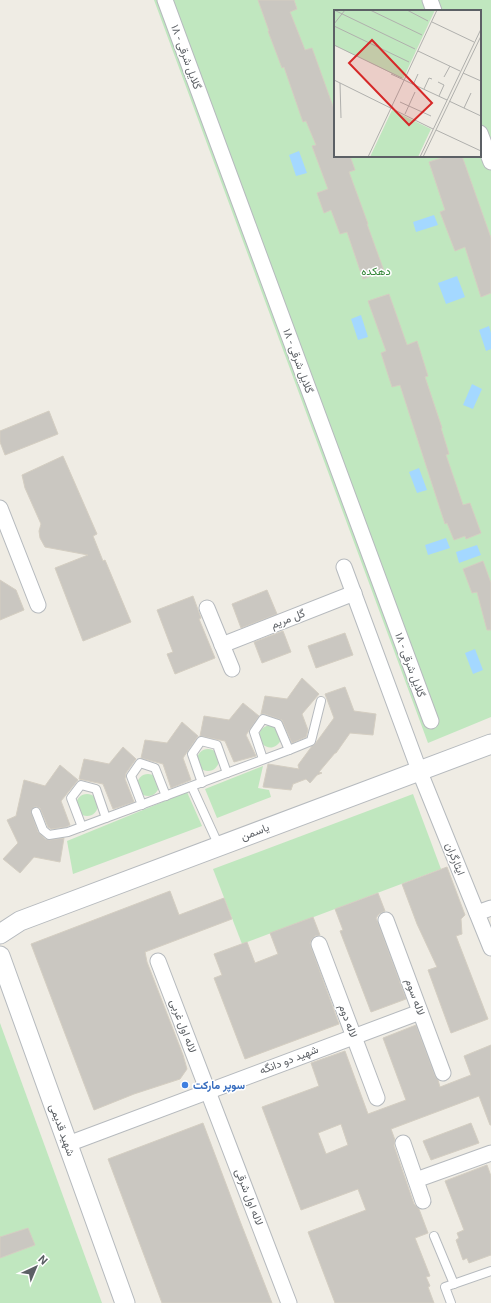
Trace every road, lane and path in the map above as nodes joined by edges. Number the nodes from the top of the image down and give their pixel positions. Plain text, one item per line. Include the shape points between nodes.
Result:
1 (165, 0) edge
2 (430, 0) edge
3 (434, 10) edge
4 (481, 136) edge
5 (491, 162) edge
6 (0, 508) edge
7 (6, 540) edge
8 (344, 567) dead end
9 (354, 593) junction
10 (38, 605) dead end
11 (207, 608) dead end
12 (222, 645) junction
13 (232, 669) dead end
14 (321, 701) dead end
15 (431, 721) dead end
16 (491, 744) edge
17 (289, 750) junction
18 (264, 759) junction
19 (420, 770) junction
20 (227, 773) junction
21 (202, 783) junction
22 (192, 787) junction
23 (166, 796) junction
24 (142, 805) junction
25 (36, 812) dead end
26 (106, 818) junction
27 (82, 827) junction
28 (220, 846) junction
29 (491, 908) edge
30 (477, 913) junction
31 (386, 920) dead end
32 (20, 921) junction
33 (0, 923) edge
34 (0, 934) edge
35 (319, 944) dead end
36 (491, 948) edge
37 (0, 956) edge
38 (158, 961) dead end
39 (420, 1012) junction
40 (354, 1036) junction
41 (443, 1073) dead end
42 (208, 1091) junction
43 (377, 1098) dead end
44 (403, 1142) dead end
45 (68, 1144) junction
46 (491, 1153) edge
47 (416, 1180) junction
48 (423, 1201) dead end
49 (434, 1236) dead end
50 (491, 1271) edge
51 (454, 1284) junction
52 (125, 1303) edge
53 (289, 1303) edge
54 (451, 1303) edge

1 - 15 street, گلایل شرقی - ۱۸
2 - 3 street
4 - 5 street
6 - 7 street
7 - 10 street
8 - 9 street, ایثارگران
9 - 12 street, گل مریم
9 - 19 street, ایثارگران
11 - 12 street
12 - 13 street
14 - 17 lane via 311,741
16 - 19 street, یاسمن
17 - 18 lane
17 - 18 lane via 278,724 263,719 254,732
18 - 20 lane
19 - 28 street, یاسمن
19 - 30 street, ایثارگران
20 - 21 lane
20 - 21 lane via 217,745 202,741 192,754
21 - 22 lane
22 - 23 lane
22 - 28 lane
23 - 24 lane
23 - 24 lane via 156,768 140,763 131,776
24 - 26 lane
25 - 27 lane via 43,830 49,835
26 - 27 lane
26 - 27 lane via 96,789 81,785 71,798
28 - 32 street, یاسمن
29 - 30 street
30 - 36 street, ایثارگران
31 - 39 street, لاله سوم
32 - 33 street, یاسمن
32 - 34 street, یاسمن
35 - 40 street, لاله دوم
37 - 45 street, شهید قدیمی
38 - 42 street, لاله اول غربی
39 - 40 street, شهید دو دانگه
39 - 41 street, لاله سوم
40 - 42 street, شهید دو دانگه
40 - 43 street, لاله دوم
42 - 45 street, شهید دو دانگه
42 - 53 street, لاله اول شرقی
44 - 47 street
45 - 52 street, شهید قدیمی
46 - 47 street
47 - 48 street
49 - 51 lane
50 - 51 lane
51 - 54 lane via 446,1287

